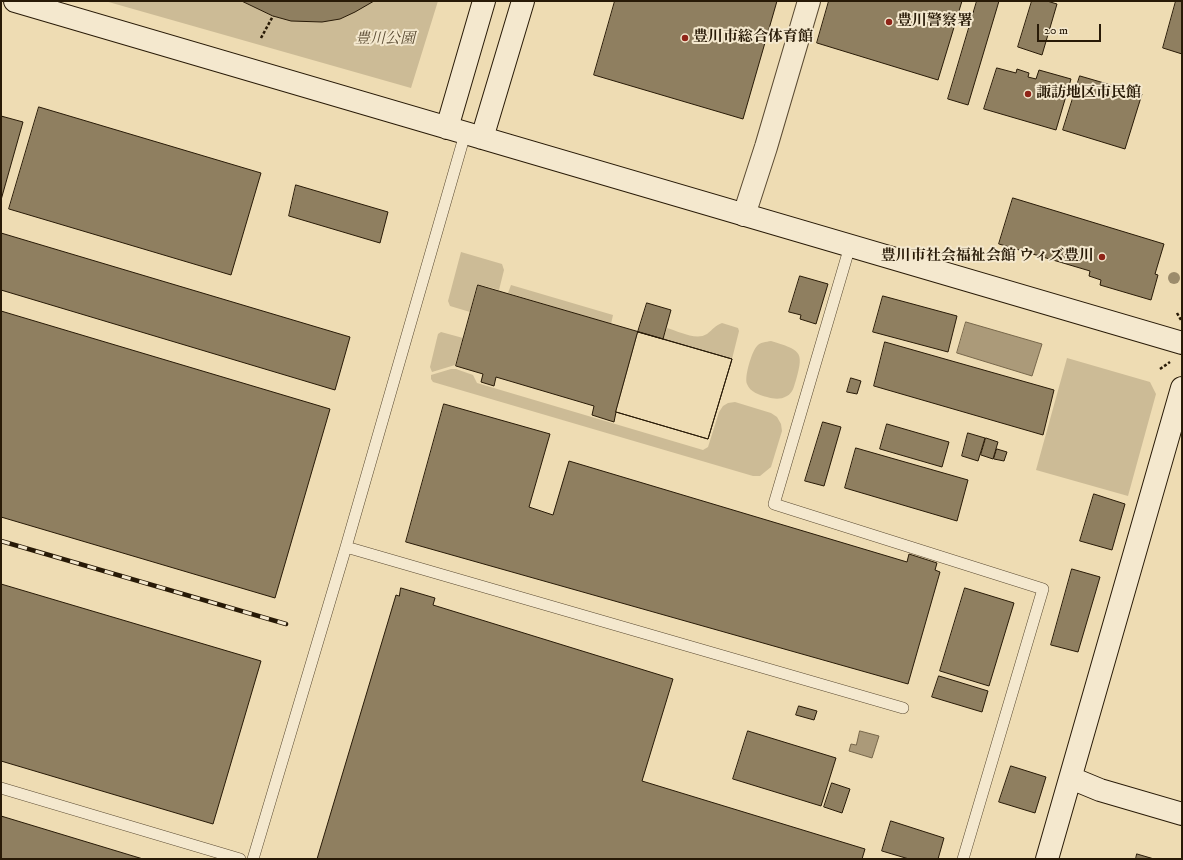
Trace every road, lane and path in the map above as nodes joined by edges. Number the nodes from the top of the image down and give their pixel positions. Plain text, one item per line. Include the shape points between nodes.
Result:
1 (15, 1) edge
2 (484, 1) edge
3 (523, 1) edge
4 (809, 1) edge
5 (273, 16) dead end
6 (261, 38) dead end
7 (465, 133) junction
8 (744, 215) junction
9 (850, 246) junction
10 (1177, 313) dead end
11 (1182, 322) edge
12 (1182, 344) edge
13 (1182, 388) edge
14 (346, 547) junction
15 (903, 708) dead end
16 (1071, 778) junction
17 (1, 788) edge
18 (1182, 814) edge
19 (240, 859) edge
20 (253, 859) edge
21 (963, 859) edge
22 (1047, 859) edge

1 - 7 street
2 - 7 street
3 - 7 street
4 - 8 street
5 - 6 path
7 - 8 street
7 - 14 lane
8 - 9 street
9 - 12 street
9 - 21 lane via 774,504 1042,589
10 - 11 path
13 - 16 street
14 - 15 lane
14 - 20 lane
16 - 18 street via 1100,790
16 - 22 street
17 - 19 lane

